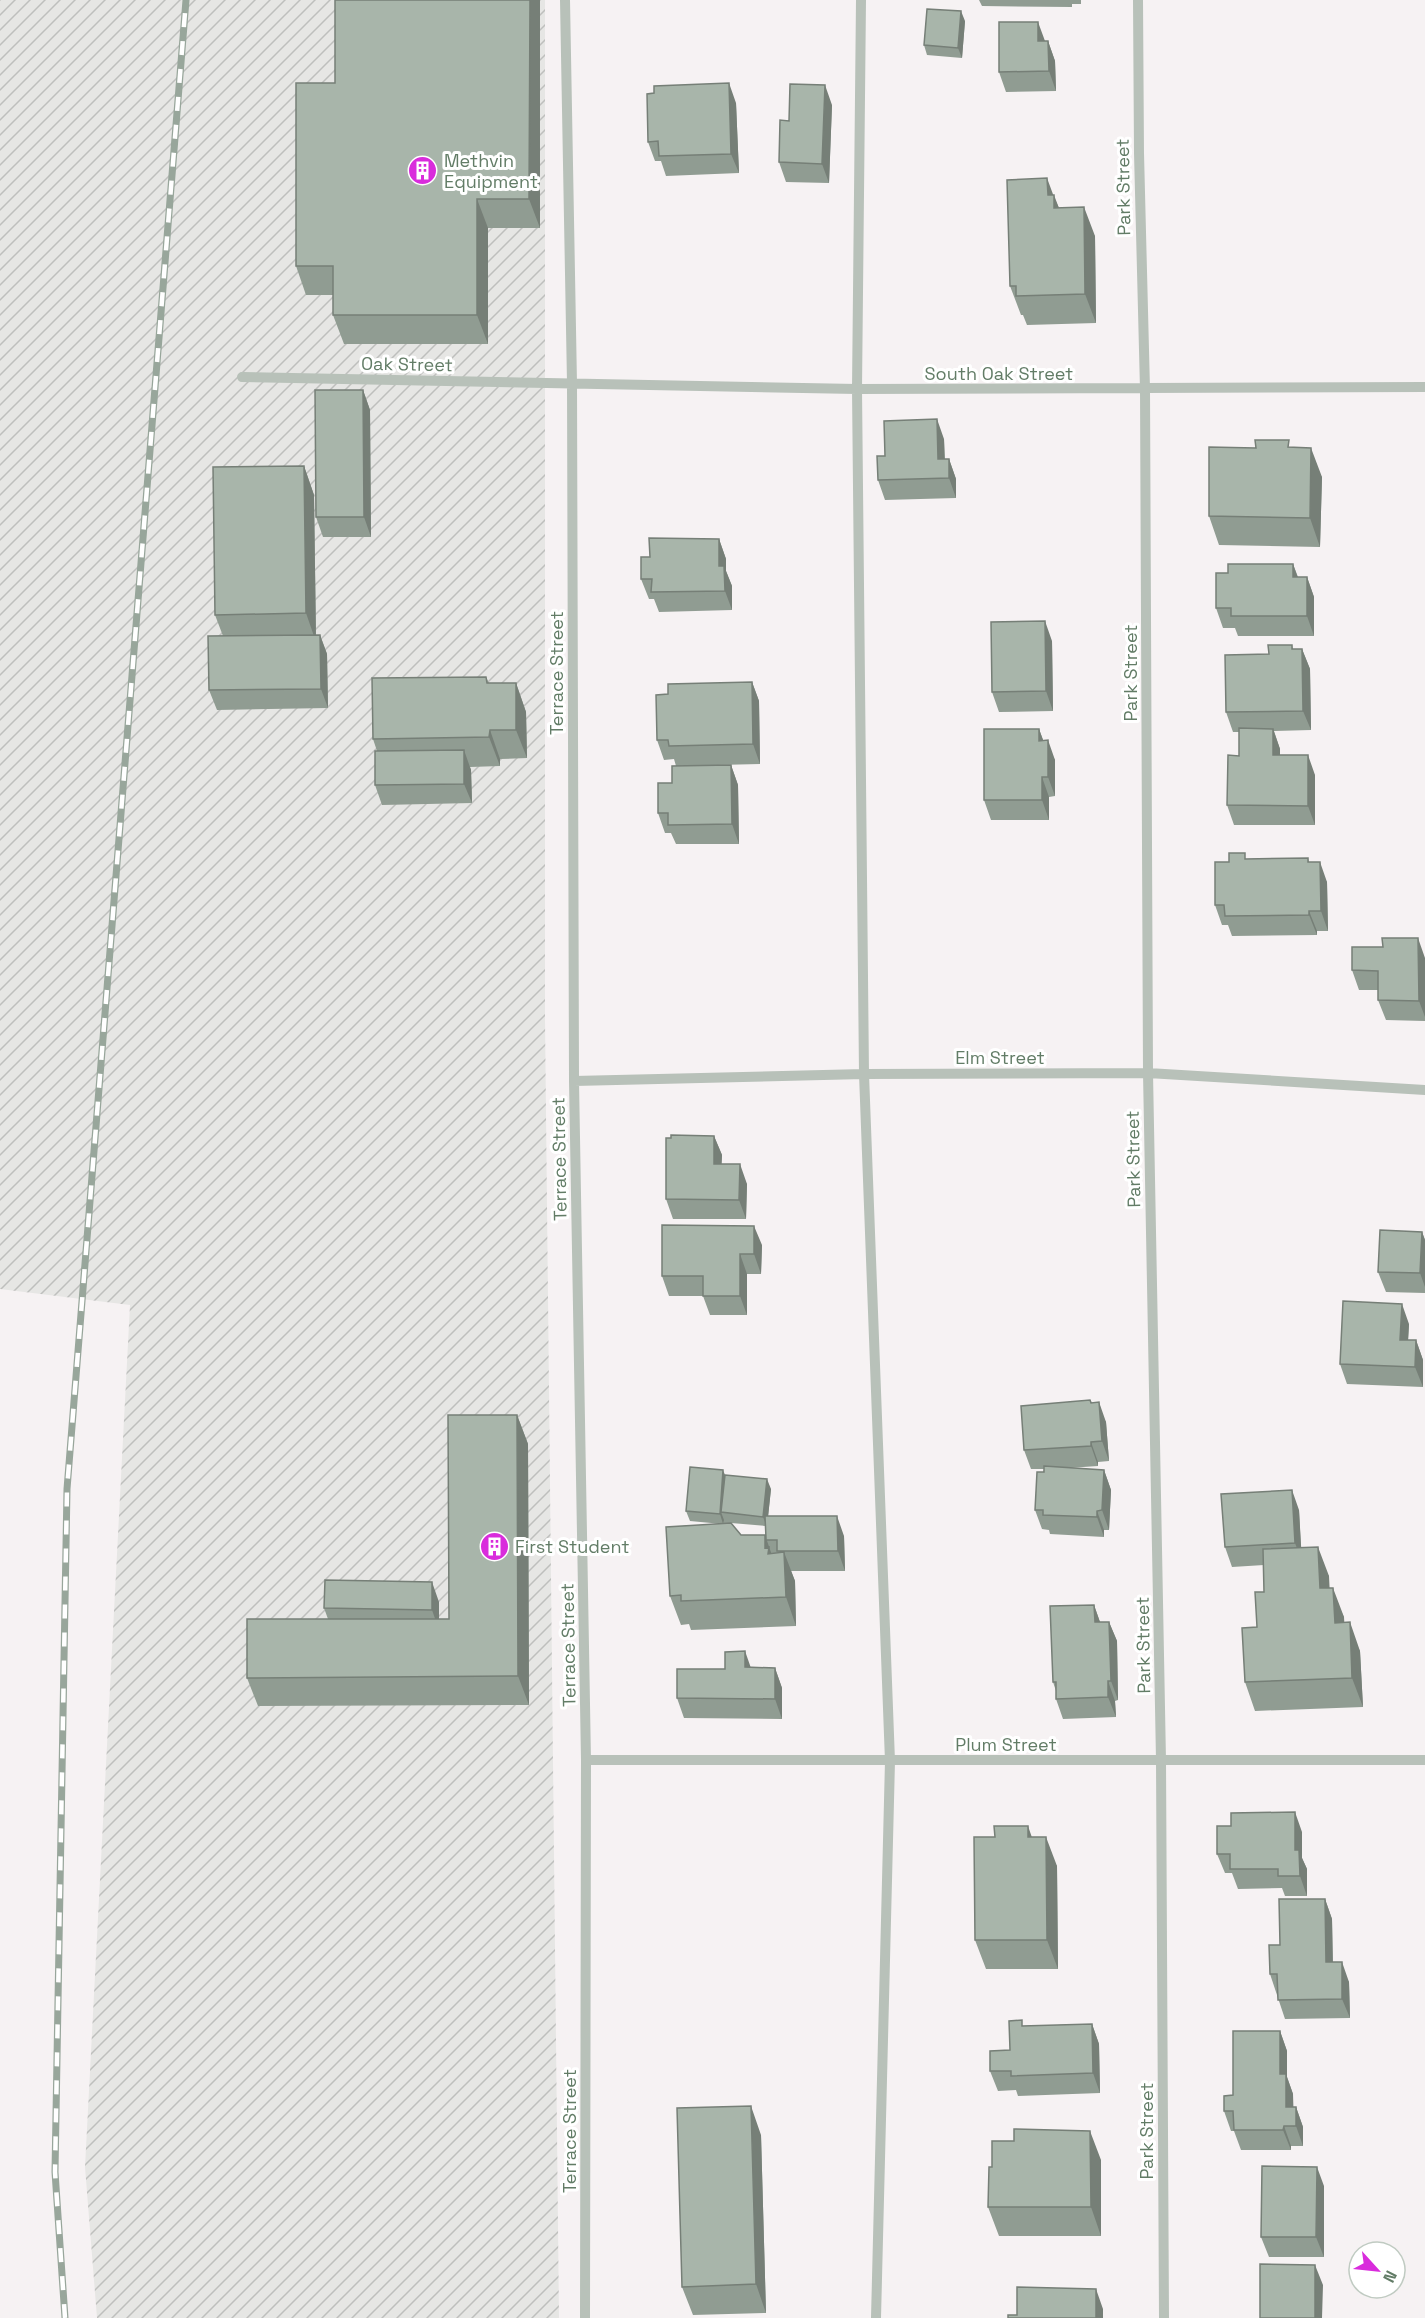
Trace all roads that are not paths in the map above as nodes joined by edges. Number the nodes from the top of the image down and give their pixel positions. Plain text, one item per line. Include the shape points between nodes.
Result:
1 (565, 0) edge
2 (861, 0) edge
3 (1138, 0) edge
4 (242, 377) dead end
5 (572, 383) junction
6 (1425, 387) edge
7 (857, 389) junction
8 (1145, 389) junction
9 (1148, 1073) junction
10 (864, 1074) junction
11 (574, 1081) junction
12 (1425, 1090) edge
13 (586, 1760) junction
14 (1161, 1760) junction
15 (1425, 1760) edge
16 (890, 1761) junction
17 (585, 2318) edge
18 (876, 2318) edge
19 (1164, 2318) edge

1 - 5 street, Terrace Street
2 - 7 street
3 - 8 street, Park Street
4 - 5 street, Oak Street
5 - 7 street, South Oak Street
5 - 11 street, Terrace Street
6 - 8 street, South Oak Street
7 - 8 street, South Oak Street
7 - 10 street
8 - 9 street, Park Street
9 - 10 street, Elm Street
9 - 12 street, Elm Street
9 - 14 street, Park Street
10 - 11 street, Elm Street
10 - 16 street
11 - 13 street, Terrace Street
13 - 16 street, Plum Street
13 - 17 street, Terrace Street
14 - 15 street, Plum Street
14 - 16 street, Plum Street
14 - 19 street, Park Street
16 - 18 street

